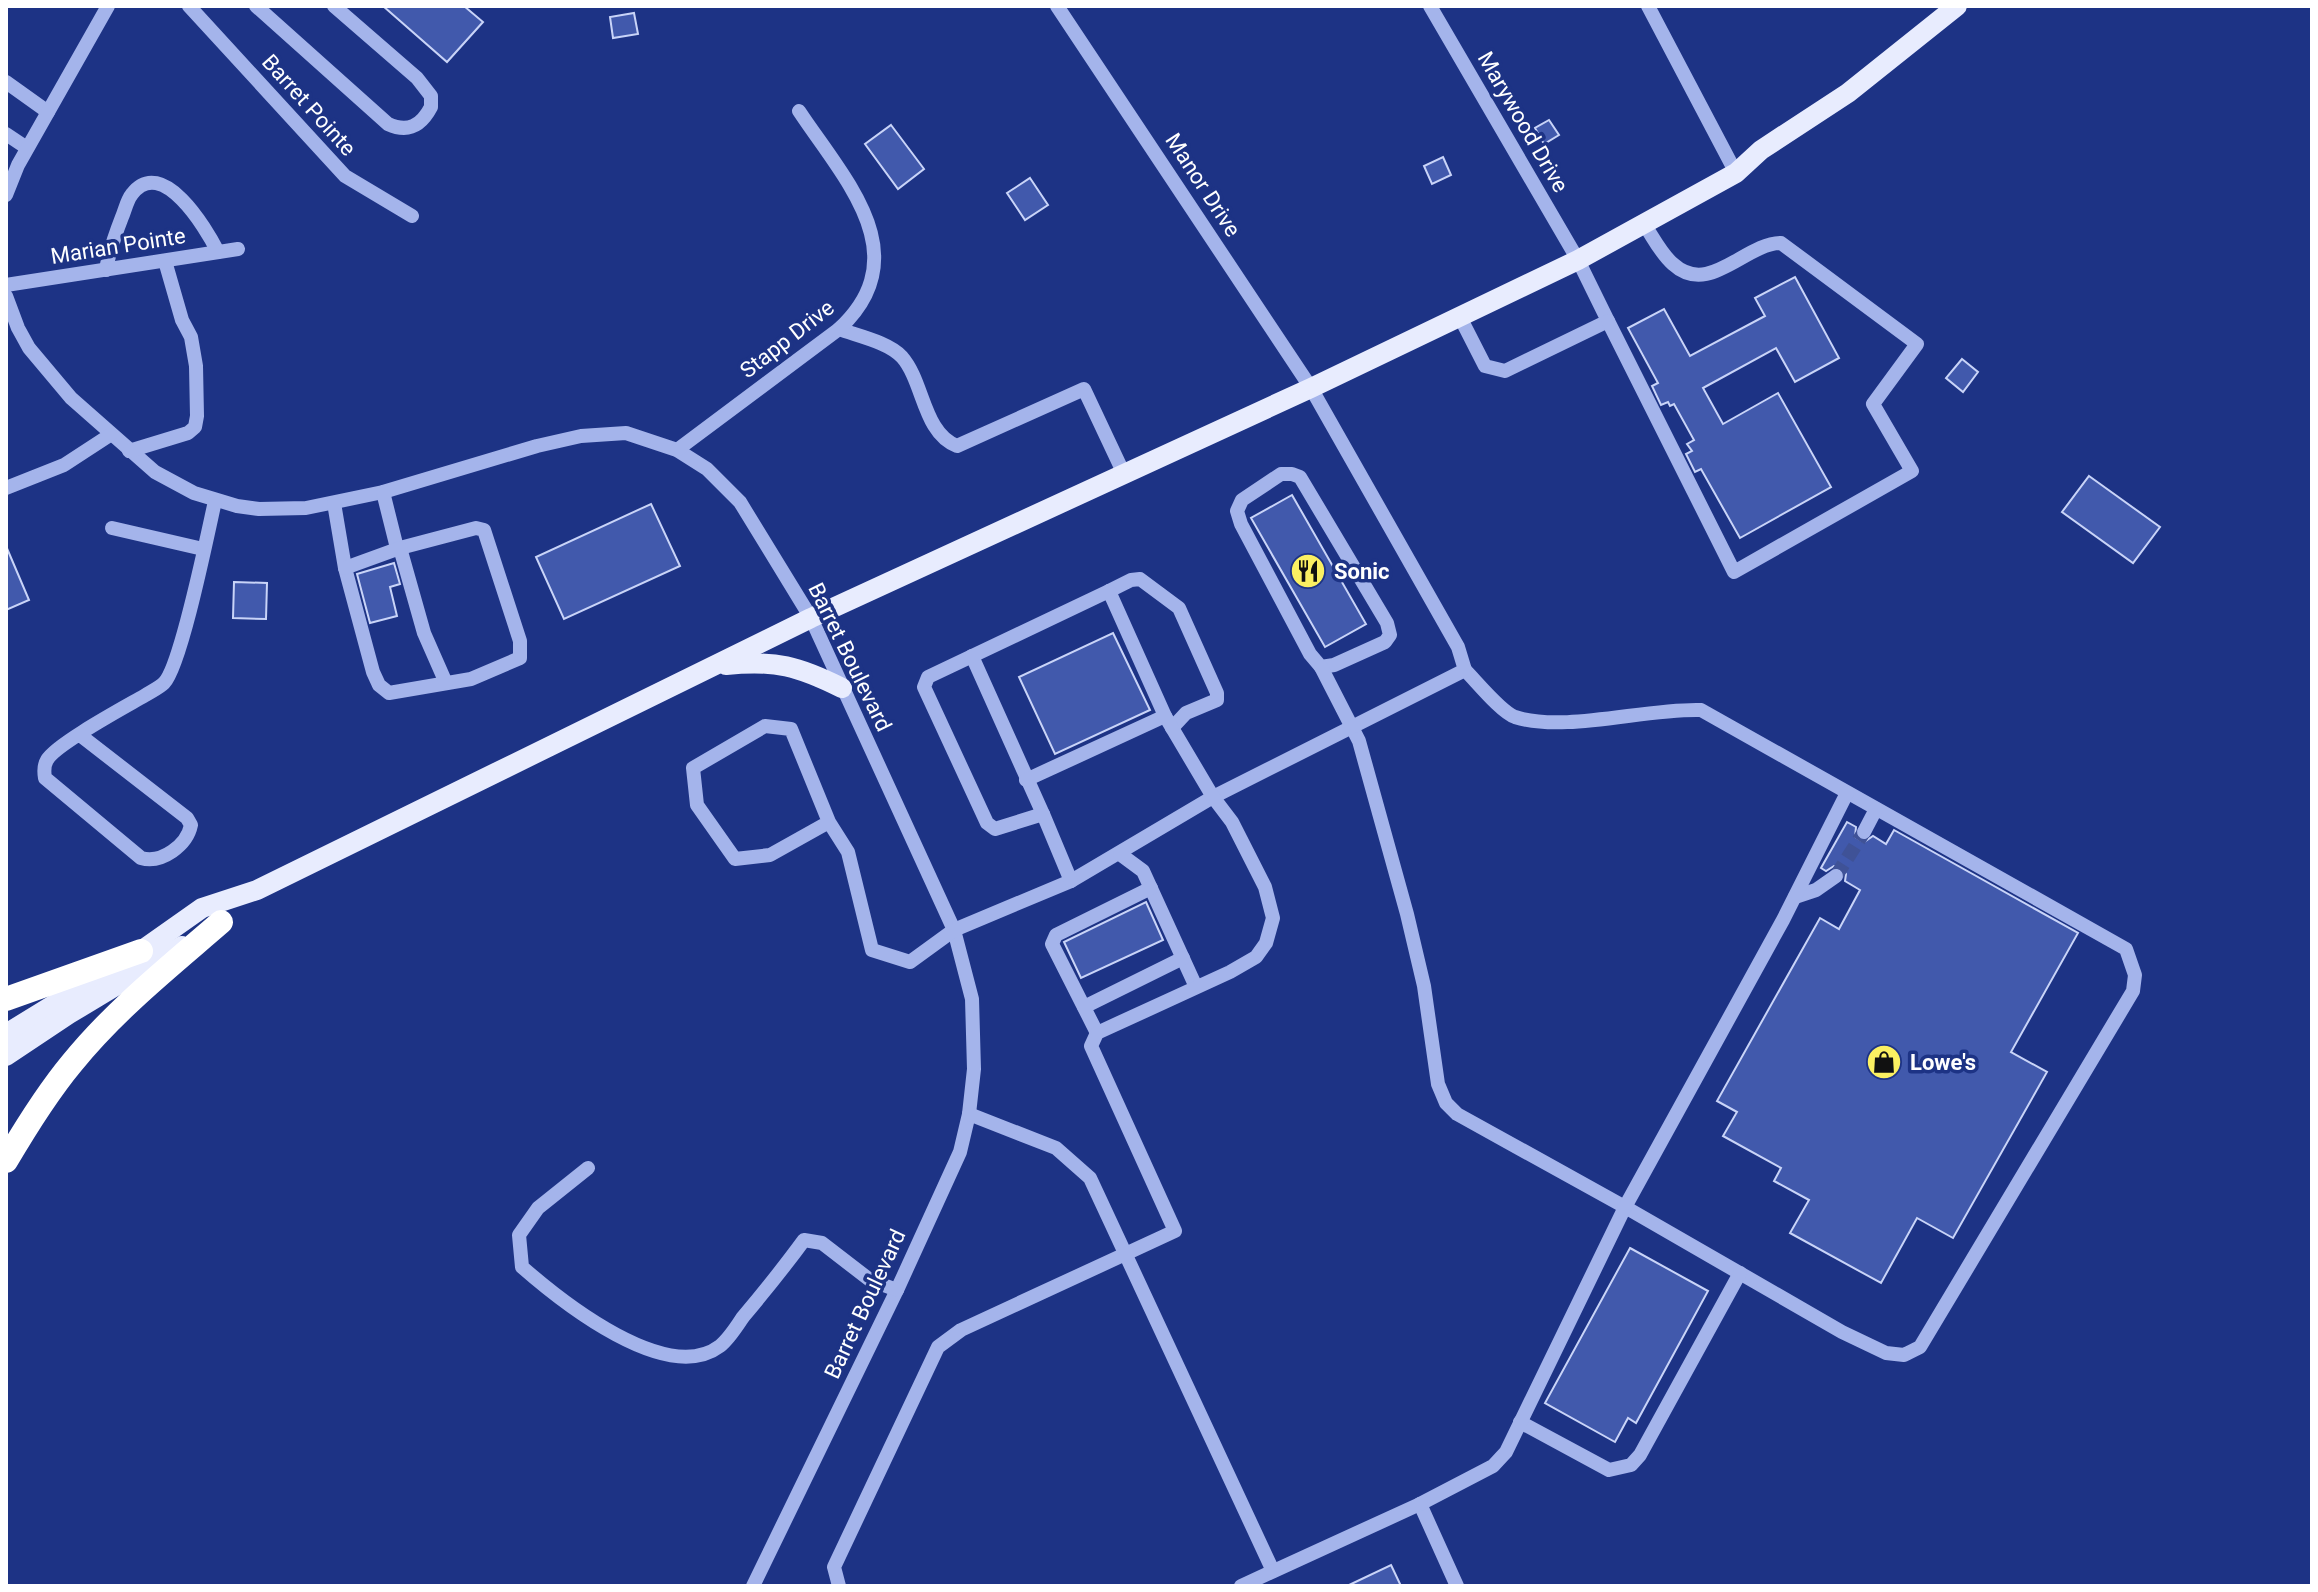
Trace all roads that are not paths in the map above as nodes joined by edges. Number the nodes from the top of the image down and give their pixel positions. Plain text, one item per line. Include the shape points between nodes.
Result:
1 (108, 6) edge
2 (189, 6) edge
3 (256, 6) edge
4 (334, 6) edge
5 (1057, 6) edge
6 (1430, 6) edge
7 (1648, 6) edge
8 (1957, 6) edge
9 (6, 82) edge
10 (799, 111) dead end
11 (48, 112) junction
12 (6, 134) edge
13 (27, 148) junction
14 (1736, 173) junction
15 (6, 195) edge
16 (412, 216) dead end
17 (1644, 224) junction
18 (238, 249) dead end
19 (218, 252) junction
20 (1578, 260) junction
21 (165, 261) junction
22 (106, 270) junction
23 (6, 285) edge
24 (6, 296) edge
25 (1460, 317) junction
26 (1608, 321) junction
27 (839, 329) junction
28 (1311, 388) junction
29 (110, 435) junction
30 (677, 450) junction
31 (129, 451) junction
32 (1124, 474) junction
33 (6, 488) edge
34 (383, 492) junction
35 (215, 501) junction
36 (334, 503) junction
37 (112, 528) dead end
38 (400, 548) junction
39 (203, 549) junction
40 (345, 568) junction
41 (1109, 591) junction
42 (811, 618) junction
43 (972, 656) junction
44 (714, 666) junction
45 (1321, 667) junction
46 (1465, 670) junction
47 (446, 683) junction
48 (842, 688) junction
49 (1168, 722) junction
50 (1352, 726) junction
51 (80, 735) junction
52 (1026, 780) junction
53 (1847, 793) junction
54 (1213, 797) junction
55 (1876, 809) junction
56 (1043, 814) junction
57 (829, 822) junction
58 (1864, 832) tunnel mouth
59 (1120, 854) junction
60 (1836, 876) tunnel mouth
61 (1071, 881) junction
62 (1151, 888) junction
63 (257, 890) junction
64 (1795, 897) junction
65 (221, 922) junction
66 (954, 930) junction
67 (141, 951) junction
68 (1183, 958) junction
69 (1196, 987) junction
70 (6, 999) edge
71 (1084, 1007) junction
72 (1097, 1033) junction
73 (6, 1034) edge
74 (6, 1056) edge
75 (969, 1114) junction
76 (6, 1161) edge
77 (588, 1168) dead end
78 (1625, 1207) junction
79 (1126, 1254) junction
80 (1740, 1273) junction
81 (897, 1290) junction
82 (1520, 1422) junction
83 (1420, 1504) junction
84 (1273, 1571) junction
85 (753, 1586) edge
86 (839, 1586) edge
87 (1241, 1586) edge
88 (1457, 1586) edge

1 - 11 street
2 - 16 street, Barret Pointe via 345,176
3 - 4 street via 388,124 417,125 431,107 428,91
5 - 28 street, Manor Drive
6 - 20 street, Marywood Drive
7 - 14 street
8 - 14 main road
9 - 11 street
10 - 27 street, Stapp Drive via 872,231 875,263 869,293
11 - 13 street
12 - 13 street
13 - 15 street
14 - 17 main road
17 - 20 main road
17 - 26 street, Marywood Drive via 1674,266 1696,274 1714,274 1767,243 1781,243 1917,344 1873,404 1912,471 1734,572
18 - 19 street, Marian Pointe
19 - 21 street, Marian Pointe
19 - 22 street via 207,230 168,186 155,182 131,194
20 - 25 main road
20 - 26 street, Marywood Drive
21 - 22 street, Marian Pointe
21 - 31 street via 191,337 195,427
22 - 23 street, Marian Pointe
24 - 29 street, Barret Boulevard via 18,328 42,365
25 - 26 street via 1485,366 1505,371
25 - 28 main road
27 - 30 street, Stapp Drive
27 - 32 street via 900,355 938,431 957,446 1084,389
28 - 32 main road
28 - 46 street, Manor Drive via 1458,647
29 - 31 street, Barret Boulevard
29 - 33 street via 64,465
30 - 34 street, Barret Boulevard via 626,433 581,436
30 - 42 street, Barret Boulevard via 707,469 740,502
31 - 35 street, Barret Boulevard via 165,477
32 - 42 main road
34 - 36 street, Barret Boulevard
34 - 38 street
35 - 36 street, Barret Boulevard via 282,509
35 - 39 street
36 - 40 street
37 - 39 street
38 - 40 street
38 - 47 street via 424,633
38 - 47 street via 484,530 520,641 520,658 471,679
39 - 51 street via 178,652 164,684
40 - 47 street via 379,685 389,693
41 - 43 street
41 - 49 street
41 - 49 street via 1140,579 1179,608 1217,700
42 - 44 main road
42 - 48 street, Barret Boulevard
43 - 52 street
43 - 56 street via 928,677 924,687 987,823 995,829
44 - 48 main road via 784,664
44 - 63 main road
45 - 45 street via 1385,642 1390,635 1300,477 1281,474 1242,500 1237,511
45 - 50 street
46 - 50 street
46 - 53 street via 1513,716 1558,723 1701,710
48 - 66 street, Barret Boulevard
49 - 52 street
49 - 54 street
50 - 54 street
50 - 78 street via 1407,914 1446,1103
51 - 51 street via 46,761 45,778 141,858 171,853 189,834 187,818
52 - 56 street
53 - 55 street
53 - 64 street
54 - 59 street
54 - 69 street via 1265,887 1273,918 1256,957
55 - 58 street
55 - 80 street via 2126,949 2135,975 2133,991 1920,1347 1904,1355 1886,1353
56 - 61 street
57 - 57 street via 791,729 765,726 693,768 697,805 735,859 770,855
57 - 66 street via 848,852 872,950 910,962
59 - 61 street
59 - 62 street via 1143,871
60 - 64 street
61 - 66 street
62 - 68 street
62 - 71 street via 1056,935 1052,944
63 - 65 main road
63 - 67 main road via 202,908
64 - 78 street
65 - 74 main road
65 - 76 highway via 141,991 74,1060
66 - 75 street, Barret Boulevard via 975,1021
67 - 70 highway
67 - 73 main road
68 - 69 street
68 - 71 street
69 - 72 street
71 - 72 street
72 - 79 street via 1091,1046 1175,1231
75 - 79 street via 1041,1141 1072,1160 1090,1178
75 - 81 street, Barret Boulevard via 960,1152
77 - 81 street via 538,1208 519,1235 522,1267 603,1328 652,1351 687,1359 720,1346 804,1240 822,1243 870,1280
78 - 80 street
78 - 82 street
79 - 84 street
79 - 86 street via 961,1330 938,1347 834,1567
80 - 82 street via 1631,1465 1609,1470
81 - 85 street, Barret Boulevard
82 - 83 street via 1493,1466
83 - 84 street
83 - 88 street
84 - 87 street

